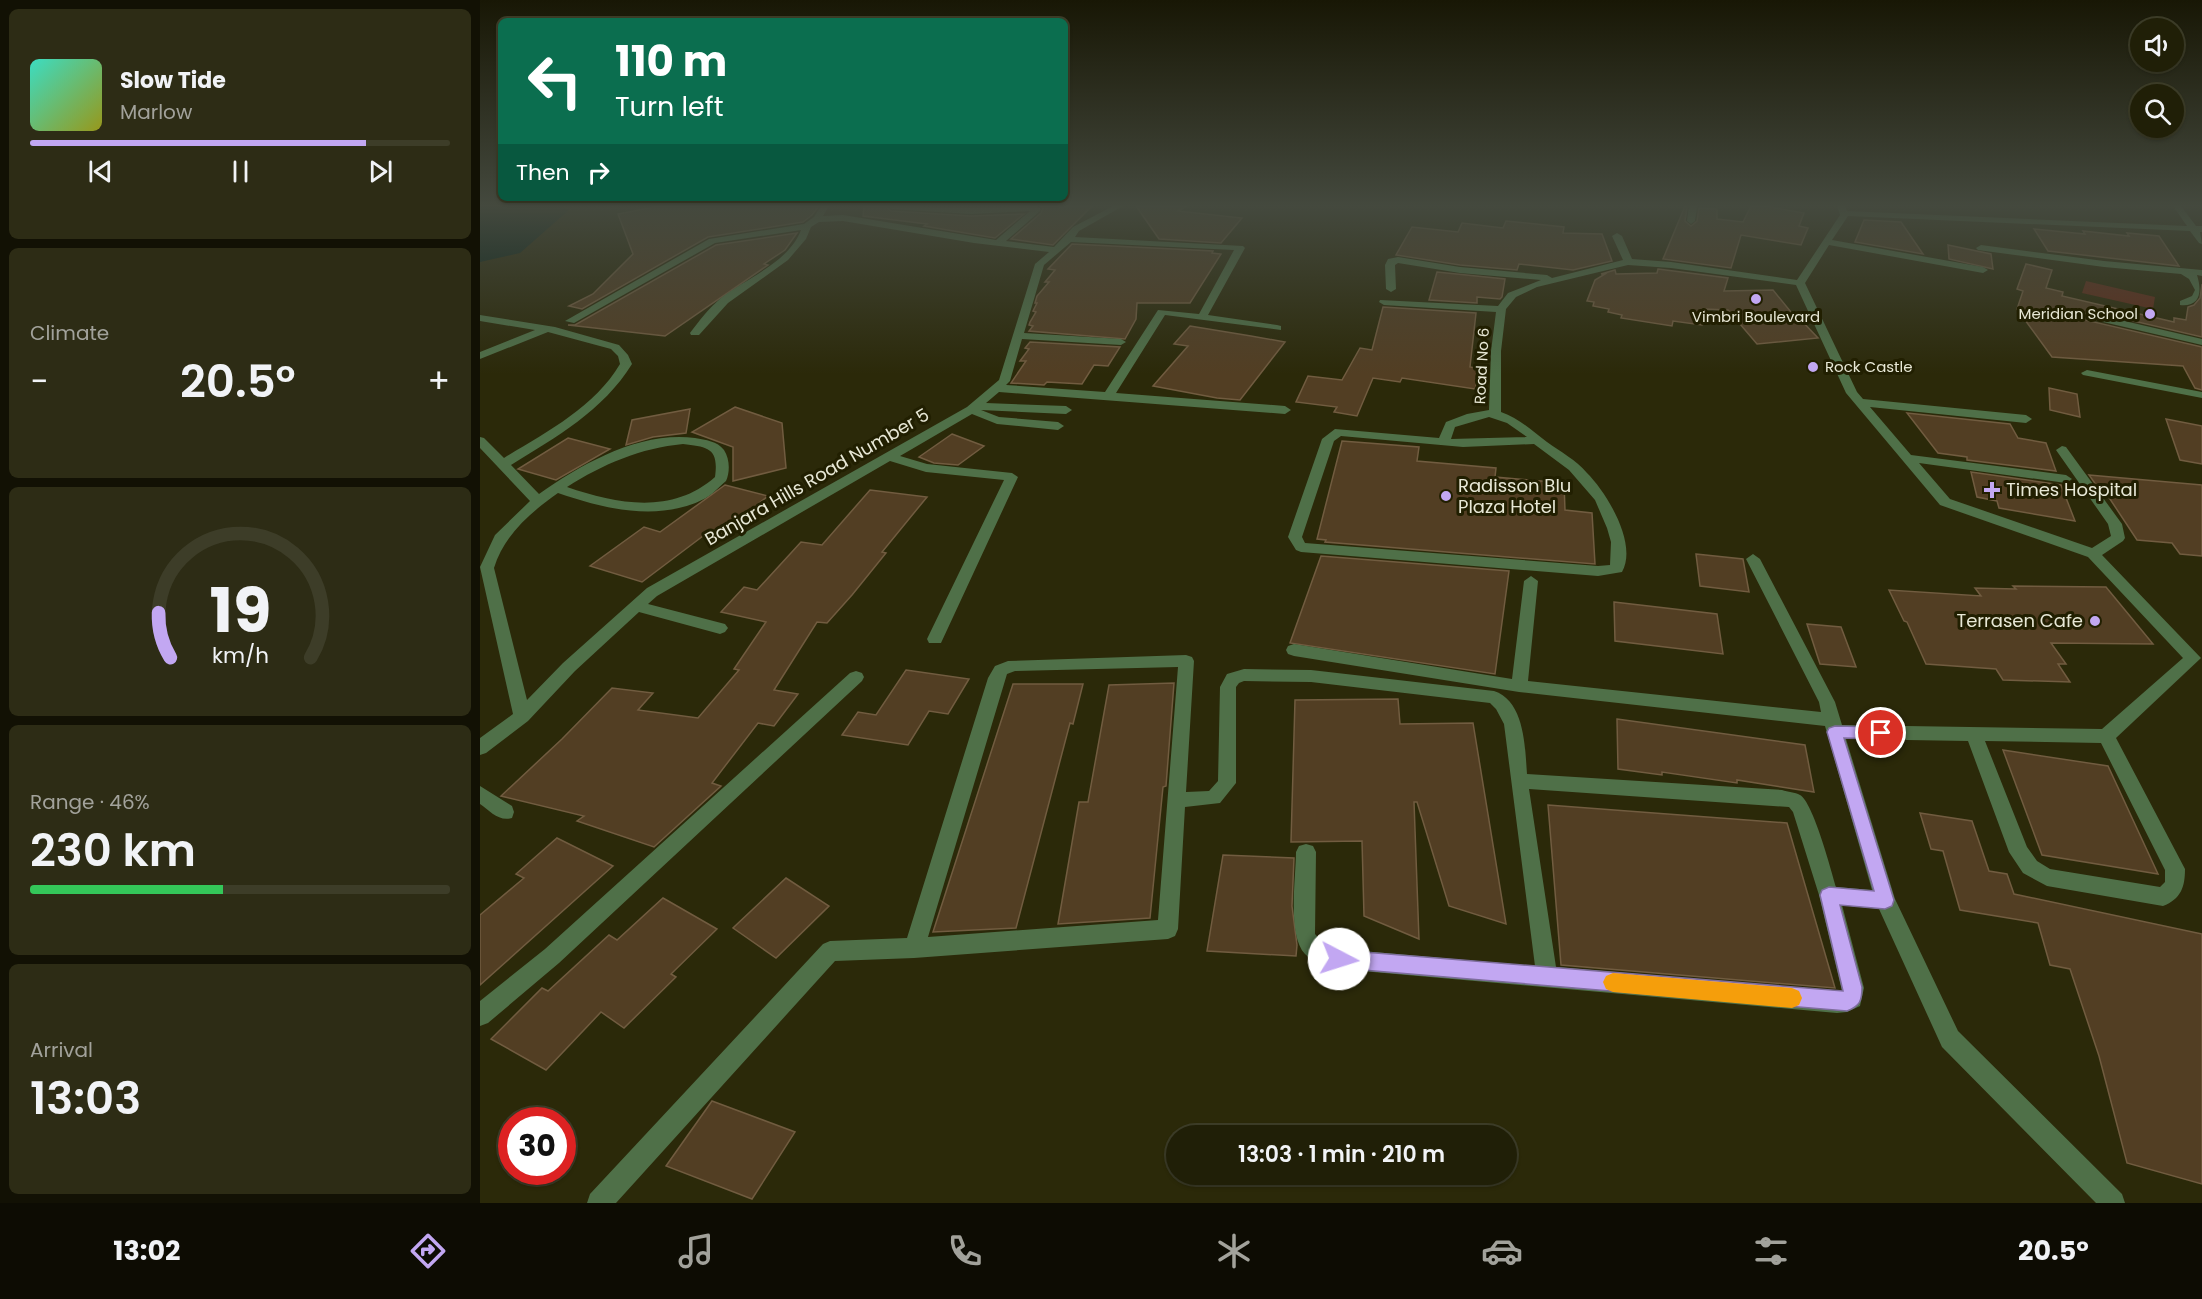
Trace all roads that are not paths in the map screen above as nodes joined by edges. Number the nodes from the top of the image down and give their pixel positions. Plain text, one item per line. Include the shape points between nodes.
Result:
1 (674, 262) edge
2 (778, 262) edge
3 (1042, 262) edge
4 (1232, 262) edge
5 (1391, 262) edge
6 (1411, 262) edge
7 (1628, 262) edge
8 (1630, 262) edge
9 (1815, 262) edge
10 (1940, 262) edge
11 (2100, 262) edge
12 (1983, 270) dead end
13 (2183, 272) junction
14 (2202, 273) edge
15 (1556, 279) junction
16 (1800, 283) junction
17 (1391, 289) dead end
18 (2201, 295) edge
19 (1384, 302) dead end
20 (2184, 303) dead end
21 (1501, 309) junction
22 (2090, 316) dead end
23 (1202, 317) junction
24 (480, 318) edge
25 (570, 321) dead end
26 (1277, 328) dead end
27 (544, 330) junction
28 (695, 333) dead end
29 (1018, 336) junction
30 (1121, 342) dead end
31 (2202, 342) edge
32 (480, 356) edge
33 (2087, 373) dead end
34 (996, 388) junction
35 (2202, 395) edge
36 (1108, 396) junction
37 (1860, 402) junction
38 (974, 408) junction
39 (1019, 409) junction
40 (1065, 410) dead end
41 (1285, 410) dead end
42 (1495, 414) junction
43 (2026, 419) dead end
44 (1010, 422) junction
45 (1058, 426) dead end
46 (1537, 440) junction
47 (1444, 441) junction
48 (480, 442) edge
49 (2062, 450) dead end
50 (889, 457) junction
51 (1908, 458) junction
52 (502, 465) junction
53 (2066, 479) dead end
54 (558, 488) junction
55 (538, 501) junction
56 (2094, 554) junction
57 (1753, 559) dead end
58 (1531, 581) dead end
59 (636, 606) junction
60 (720, 628) dead end
61 (935, 639) dead end
62 (1294, 650) dead end
63 (856, 677) dead end
64 (1519, 686) junction
65 (522, 716) junction
66 (1833, 726) junction
67 (1974, 734) junction
68 (2106, 736) junction
69 (480, 748) edge
70 (1520, 781) junction
71 (480, 795) edge
72 (1177, 800) junction
73 (505, 812) dead end
74 (1306, 852) dead end
75 (1829, 895) junction
76 (1885, 900) junction
77 (914, 948) junction
78 (1547, 977) junction
79 (480, 1015) edge
80 (599, 1203) edge
81 (2113, 1203) edge

1 - 25 street
2 - 28 street via 722,303
3 - 29 street, Banjara Hills Road Number 5
4 - 23 street
5 - 17 street
6 - 15 street
7 - 15 street, Road No 6
8 - 16 street, Road No 6
9 - 16 street
10 - 12 street
11 - 13 street
13 - 14 street
13 - 18 street via 2193,277
15 - 21 street, Road No 6 via 1512,296
16 - 37 street via 1852,393
18 - 20 street
19 - 21 street
21 - 42 street, Road No 6
22 - 31 street
23 - 26 street
23 - 36 street via 1162,312
24 - 27 street
27 - 32 street
27 - 52 street via 615,347 626,364 621,376 594,403
29 - 30 street
29 - 34 street, Banjara Hills Road Number 5 via 1004,381
33 - 35 street
34 - 36 street
34 - 38 street, Banjara Hills Road Number 5
36 - 41 street
37 - 43 street
37 - 51 street
38 - 39 street
38 - 44 street
38 - 50 street, Banjara Hills Road Number 5
39 - 40 street
39 - 44 street
42 - 46 street via 1527,430
42 - 47 street via 1466,418 1450,425
44 - 45 street
46 - 47 street via 1501,445
46 - 47 street via 1593,487 1618,539 1617,569 1598,571 1301,547 1295,537 1328,439 1339,432
48 - 52 street
49 - 56 street via 2115,524 2118,538
50 - 59 street, Banjara Hills Road Number 5 via 652,592
50 - 61 street via 926,468 1012,477
51 - 53 street
51 - 56 street via 1946,502
52 - 55 street
54 - 54 street via 639,447 694,441 713,446 721,453 721,478 700,495 676,504 627,505 586,499
54 - 55 street
55 - 65 street via 491,550 487,567
56 - 68 street via 2193,658
57 - 66 street via 1827,702
58 - 64 street
59 - 60 street
59 - 65 street, Banjara Hills Road Number 5
62 - 64 street
63 - 79 street via 552,956
64 - 66 street
65 - 69 street, Banjara Hills Road Number 5
66 - 67 street
66 - 76 street
67 - 68 street
67 - 68 street via 2019,852 2030,867 2048,877 2163,897 2175,886 2175,869
70 - 72 street via 1511,716 1494,697 1311,676 1244,675 1233,678 1228,687 1227,783 1214,798
70 - 75 street via 1795,801 1801,808
70 - 78 street
71 - 73 street
72 - 77 street via 1168,929
72 - 77 street via 1186,661 1014,665 1001,670
74 - 78 street via 1305,934 1316,952 1339,959
75 - 76 street
75 - 78 street via 1853,987 1852,998 1847,1001
76 - 81 street via 1950,1039
77 - 80 street via 830,951

